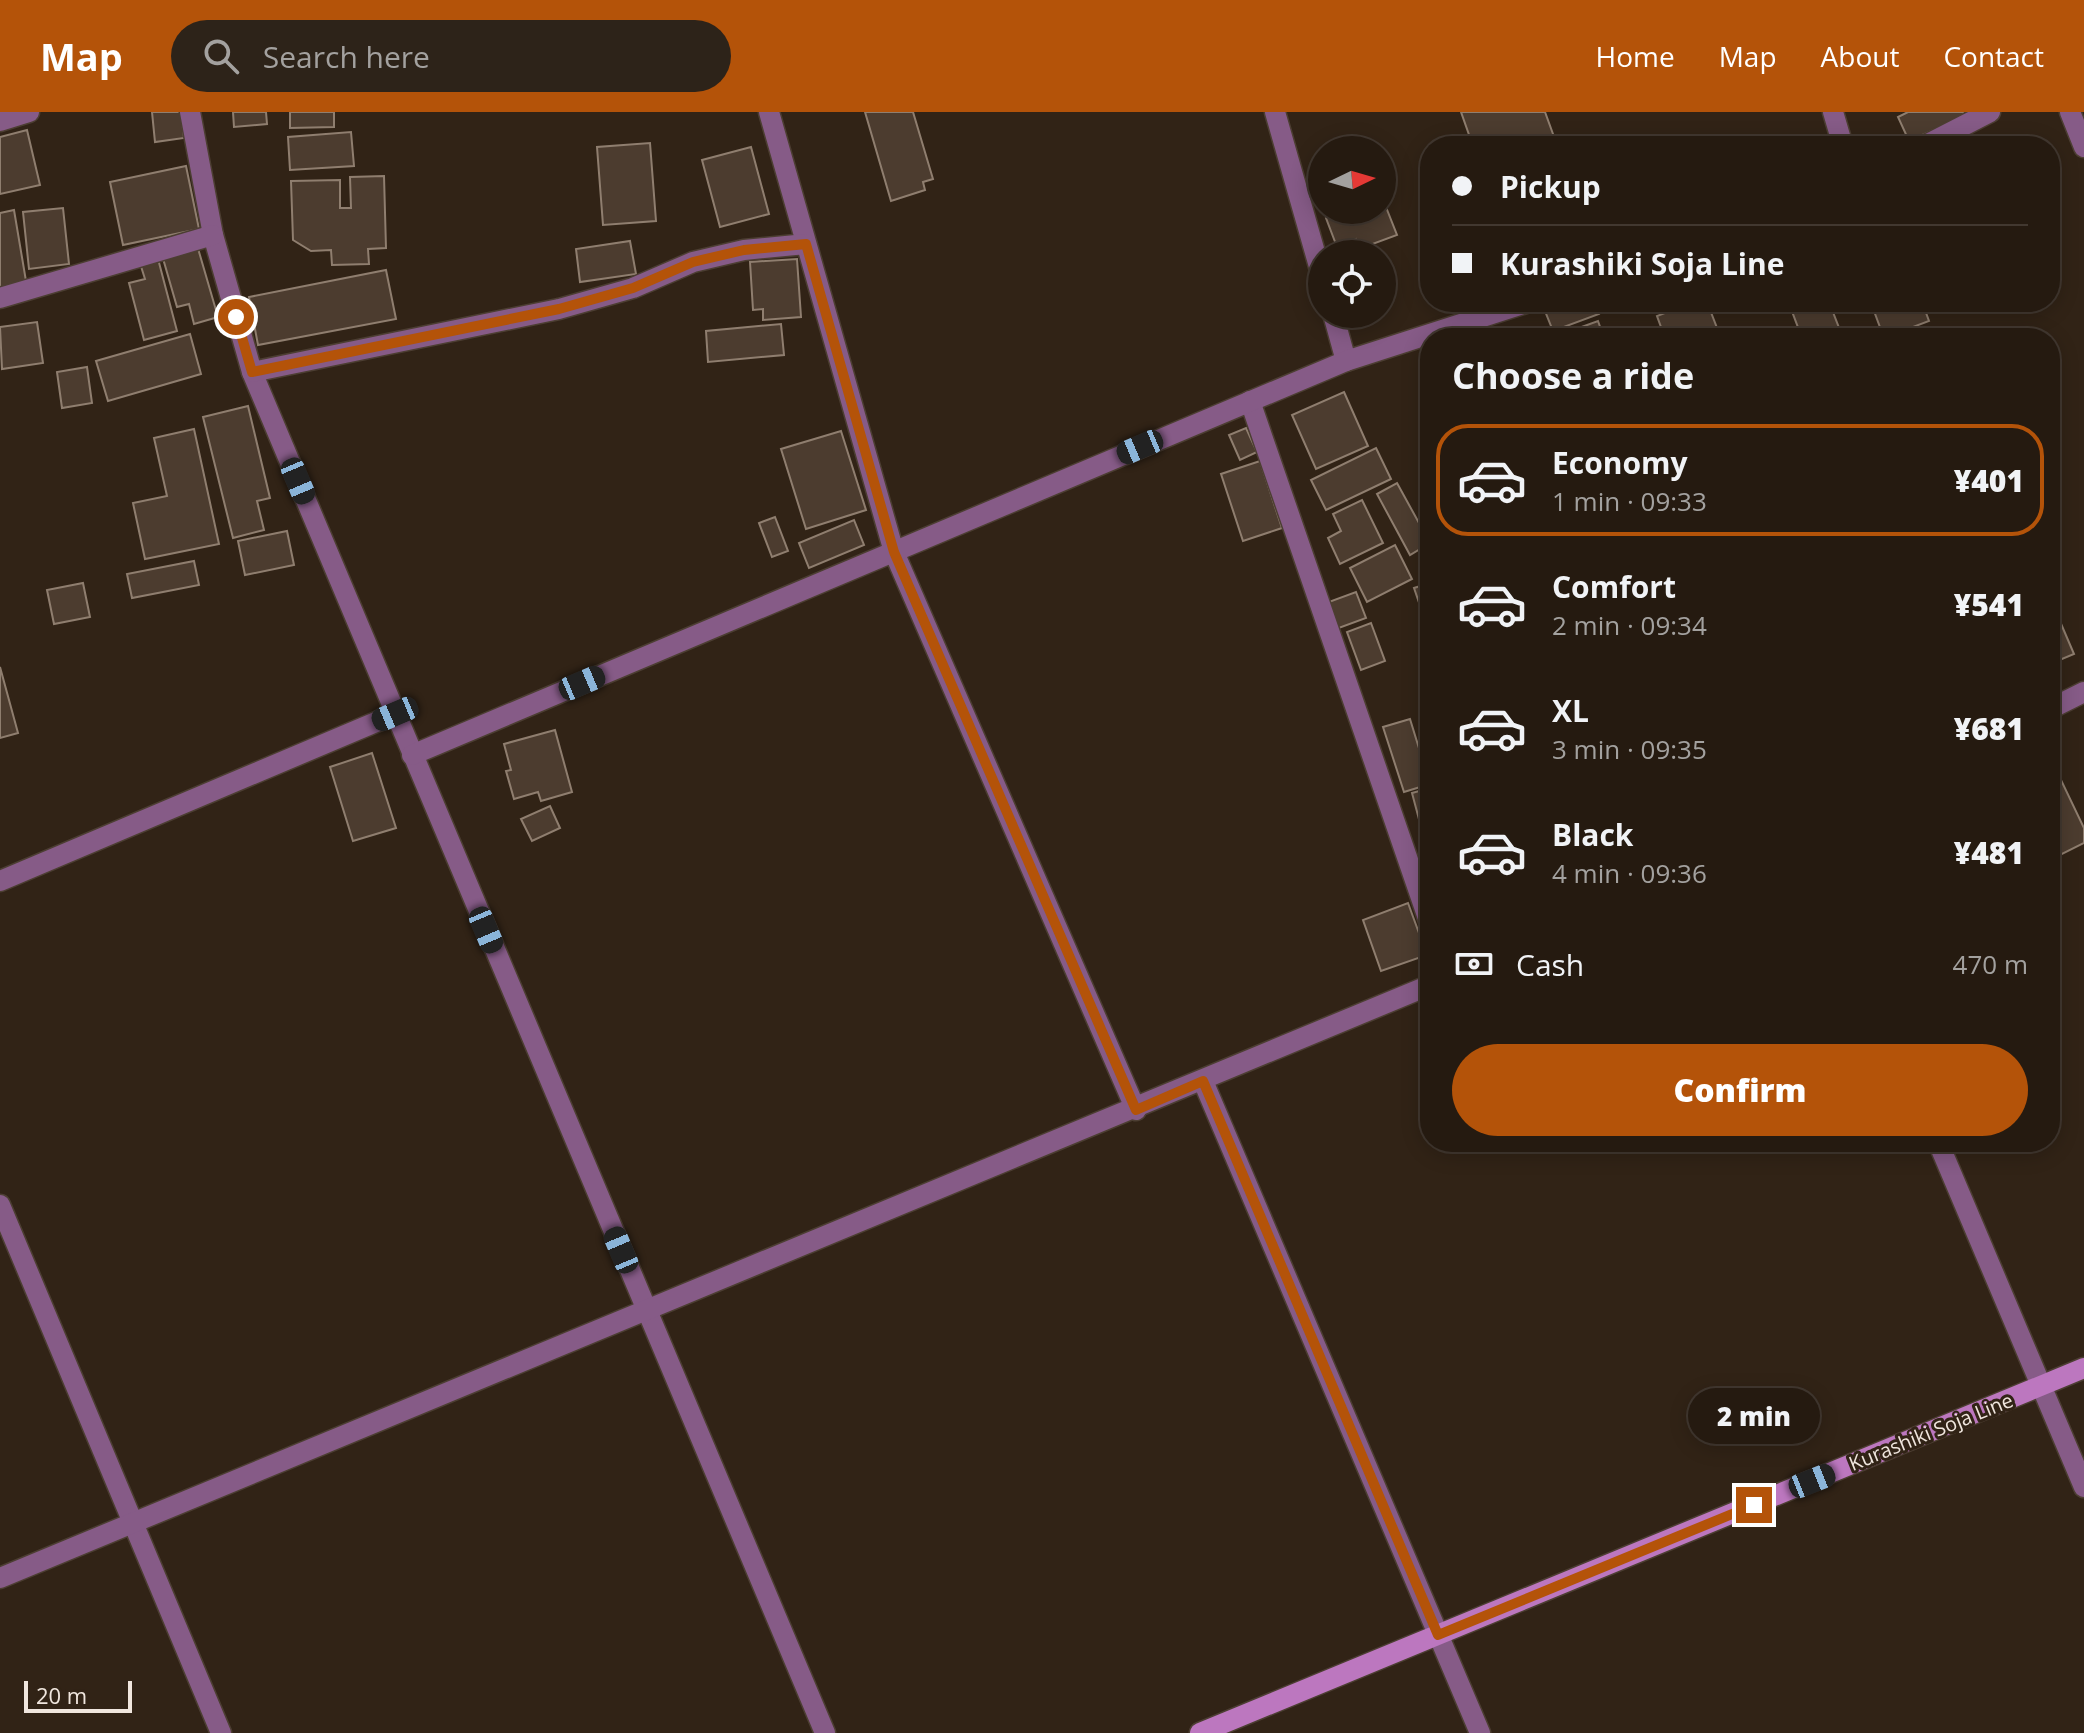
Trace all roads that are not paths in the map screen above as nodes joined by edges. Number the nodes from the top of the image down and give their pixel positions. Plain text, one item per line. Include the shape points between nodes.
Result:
1 (29, 112) edge
2 (190, 112) edge
3 (769, 112) edge
4 (1275, 112) edge
5 (1833, 112) edge
6 (1990, 112) edge
7 (2070, 112) edge
8 (0, 121) edge
9 (1840, 136) edge
10 (1943, 136) edge
11 (2084, 147) edge
12 (213, 235) junction
13 (1311, 240) edge
14 (806, 244) junction
15 (0, 298) edge
16 (1498, 312) edge
17 (1337, 328) edge
18 (1448, 328) edge
19 (1420, 337) edge
20 (1346, 361) junction
21 (252, 372) junction
22 (1250, 401) junction
23 (894, 552) junction
24 (2084, 692) edge
25 (2060, 704) edge
26 (395, 714) junction
27 (412, 755) junction
28 (0, 881) edge
29 (1420, 895) edge
30 (1420, 989) edge
31 (1203, 1081) junction
32 (1136, 1110) junction
33 (1942, 1152) edge
34 (0, 1205) edge
35 (646, 1309) junction
36 (2084, 1368) edge
37 (2041, 1386) junction
38 (2084, 1487) edge
39 (134, 1522) junction
40 (0, 1578) edge
41 (1438, 1635) junction
42 (221, 1733) edge
43 (825, 1733) edge
44 (1200, 1733) edge
45 (1480, 1733) edge

1 - 8 street
2 - 12 street
3 - 14 street
4 - 13 street
5 - 9 street
6 - 10 street
7 - 11 street
12 - 15 street
12 - 21 street
14 - 21 street via 744,250 693,262 633,288 559,309
14 - 23 street
16 - 18 street
17 - 20 street
19 - 20 street
20 - 22 street
21 - 26 street
22 - 23 street
22 - 29 street
23 - 27 street
23 - 32 street
24 - 25 street
26 - 27 street
26 - 28 street
27 - 35 street
30 - 31 street
31 - 32 street
31 - 41 street
32 - 35 street
33 - 37 street
34 - 39 street
35 - 39 street
35 - 43 street
36 - 37 main road, Kurashiki Soja Line
37 - 38 street
37 - 41 main road, Kurashiki Soja Line
39 - 40 street
39 - 42 street
41 - 44 main road, Kurashiki Soja Line
41 - 45 street

